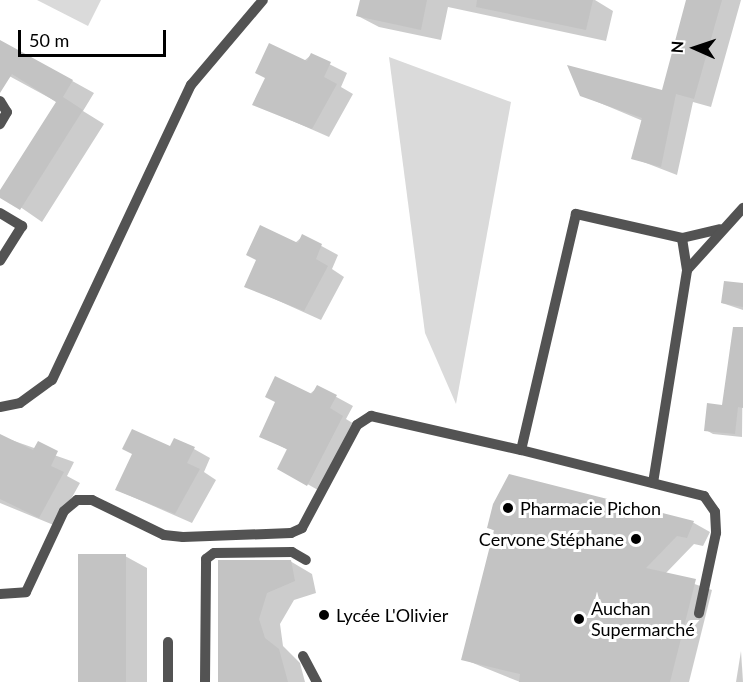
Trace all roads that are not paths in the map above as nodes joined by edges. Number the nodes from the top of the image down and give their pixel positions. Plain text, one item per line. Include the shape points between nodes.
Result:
1 (263, 0) edge
2 (0, 100) edge
3 (0, 124) edge
4 (743, 208) edge
5 (0, 213) edge
6 (738, 218) edge
7 (720, 228) junction
8 (682, 238) junction
9 (0, 261) edge
10 (687, 270) junction
11 (0, 407) edge
12 (521, 450) junction
13 (653, 483) junction
14 (306, 560) dead end
15 (0, 594) edge
16 (699, 613) dead end
17 (168, 642) dead end
18 (303, 656) dead end
19 (168, 682) edge
20 (205, 682) edge
21 (317, 682) edge

1 - 11 lane via 191,85 52,380 20,403
2 - 3 lane via 7,112
4 - 6 lane
5 - 9 lane via 22,226
6 - 7 lane
7 - 8 lane
7 - 10 lane
8 - 10 lane
8 - 12 lane via 576,214
10 - 13 lane
12 - 13 lane
12 - 15 lane via 371,416 357,425 302,528 291,533 164,535 92,500 77,500 64,511 26,591
13 - 16 lane via 704,496 714,512 716,533
14 - 20 lane via 292,552 214,553 206,559
17 - 19 lane
18 - 21 lane

